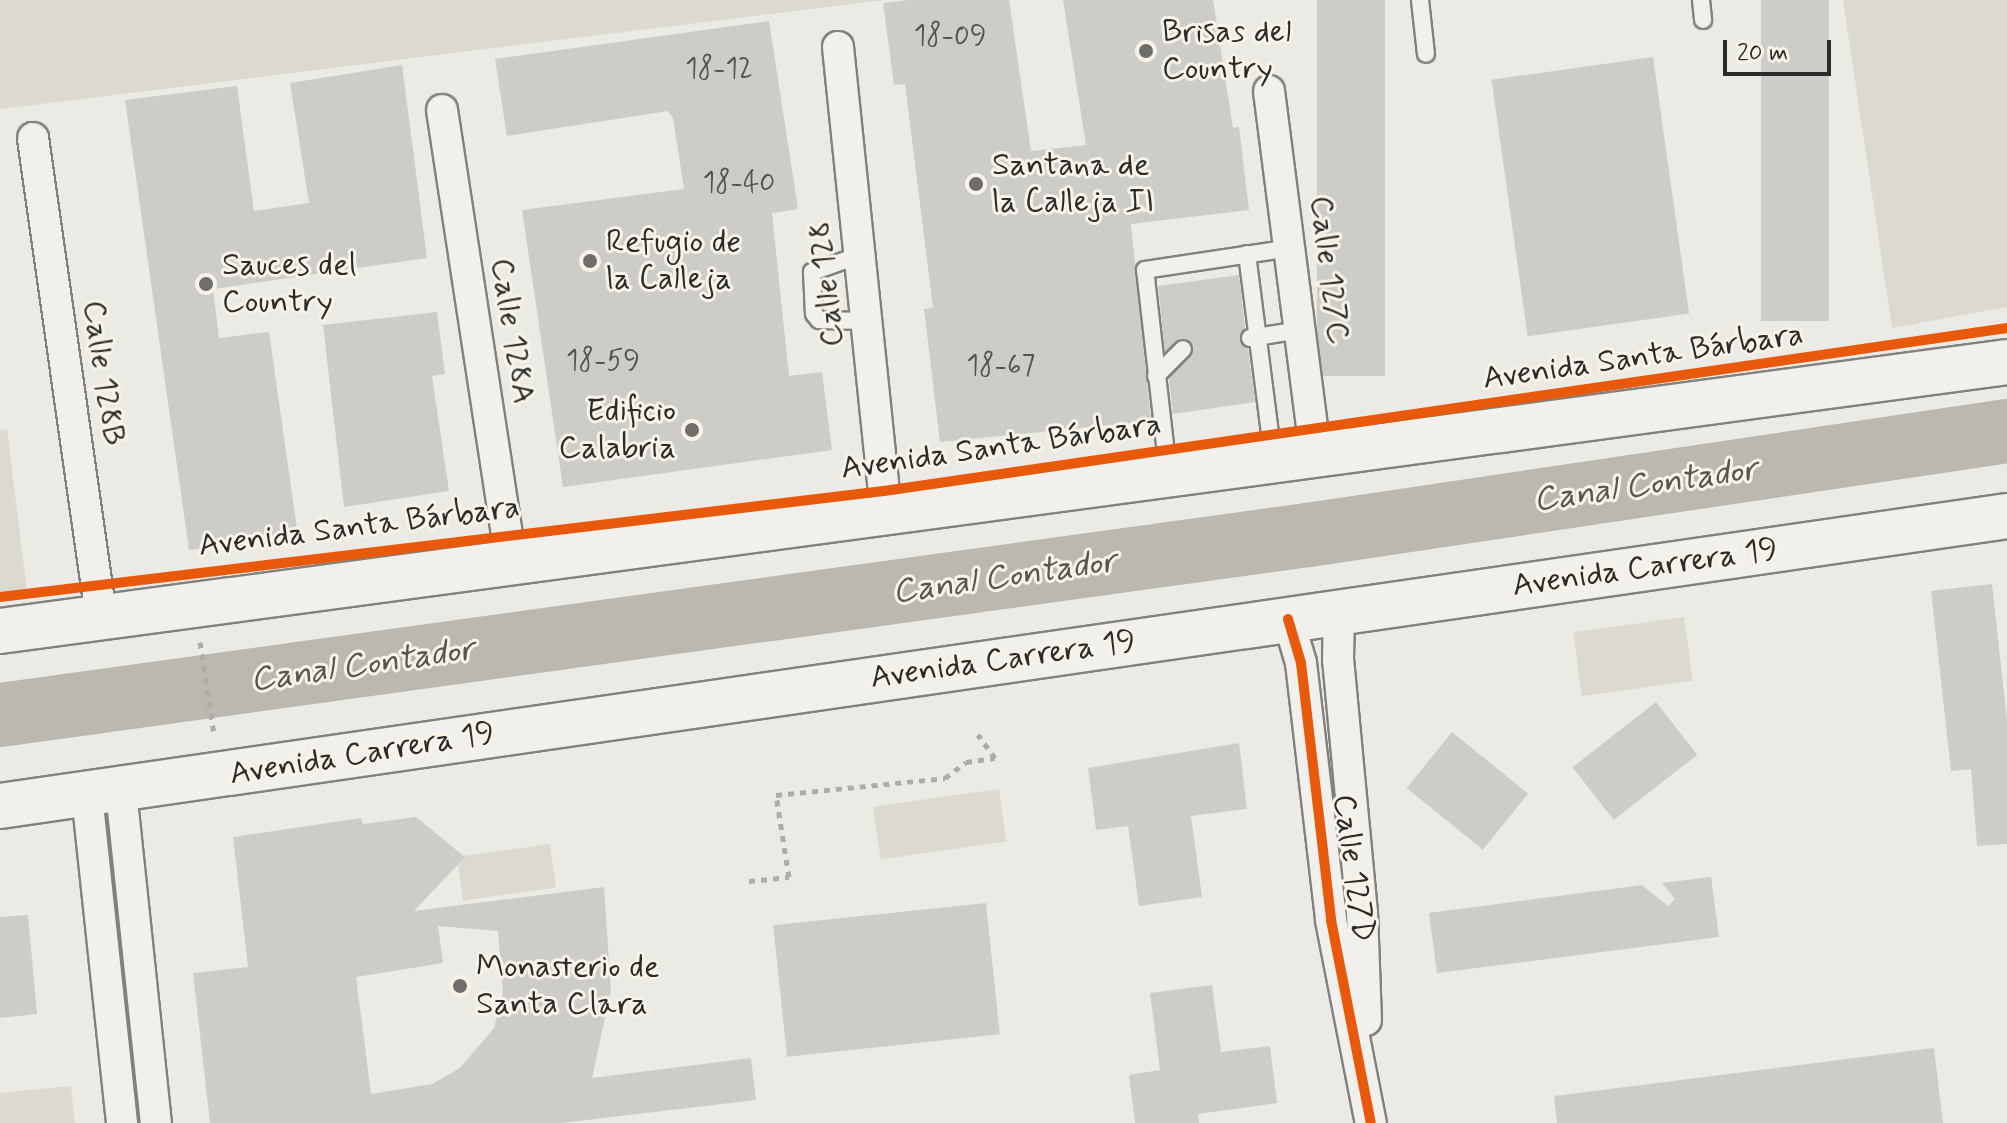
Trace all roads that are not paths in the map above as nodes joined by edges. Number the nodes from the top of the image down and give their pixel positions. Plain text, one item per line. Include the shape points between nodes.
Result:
1 (1420, 0) edge
2 (1701, 0) edge
3 (1703, 20) dead end
4 (838, 47) dead end
5 (1426, 54) dead end
6 (1269, 91) dead end
7 (442, 110) dead end
8 (33, 138) dead end
9 (1290, 248) junction
10 (1247, 254) junction
11 (860, 255) junction
12 (867, 321) junction
13 (1300, 330) junction
14 (1254, 338) junction
15 (1183, 349) dead end
16 (2007, 362) edge
17 (1156, 376) junction
18 (1294, 460) junction
19 (1169, 477) junction
20 (886, 513) junction
21 (2007, 516) edge
22 (511, 563) junction
23 (1339, 612) junction
24 (101, 618) junction
25 (1288, 619) junction
26 (0, 631) edge
27 (104, 793) junction
28 (0, 806) edge
29 (1370, 1116) edge
30 (122, 1123) edge
31 (156, 1123) edge

1 - 5 lane
2 - 3 lane
4 - 11 street, Calle 128
6 - 9 street, Calle 127C
7 - 22 street, Calle 128A
8 - 24 street, Calle 128B
9 - 10 lane
9 - 13 street, Calle 127C
10 - 14 lane
10 - 17 lane via 1145,270
11 - 12 street, Calle 128
11 - 12 lane via 814,270 811,289 819,320
12 - 20 street, Calle 128
13 - 14 lane
13 - 18 street, Calle 127C
14 - 18 lane
15 - 17 lane
16 - 18 main road
17 - 19 lane
18 - 19 main road
19 - 20 main road
20 - 22 main road
21 - 23 main road, Avenida Carrera 19
22 - 24 main road
23 - 25 main road, Avenida Carrera 19
23 - 29 street, Calle 127D via 1338,659 1362,912
24 - 26 main road
25 - 27 main road, Avenida Carrera 19
25 - 29 street, Calle 127D via 1301,663 1331,920
27 - 28 main road, Avenida Carrera 19
27 - 30 street
27 - 31 street

